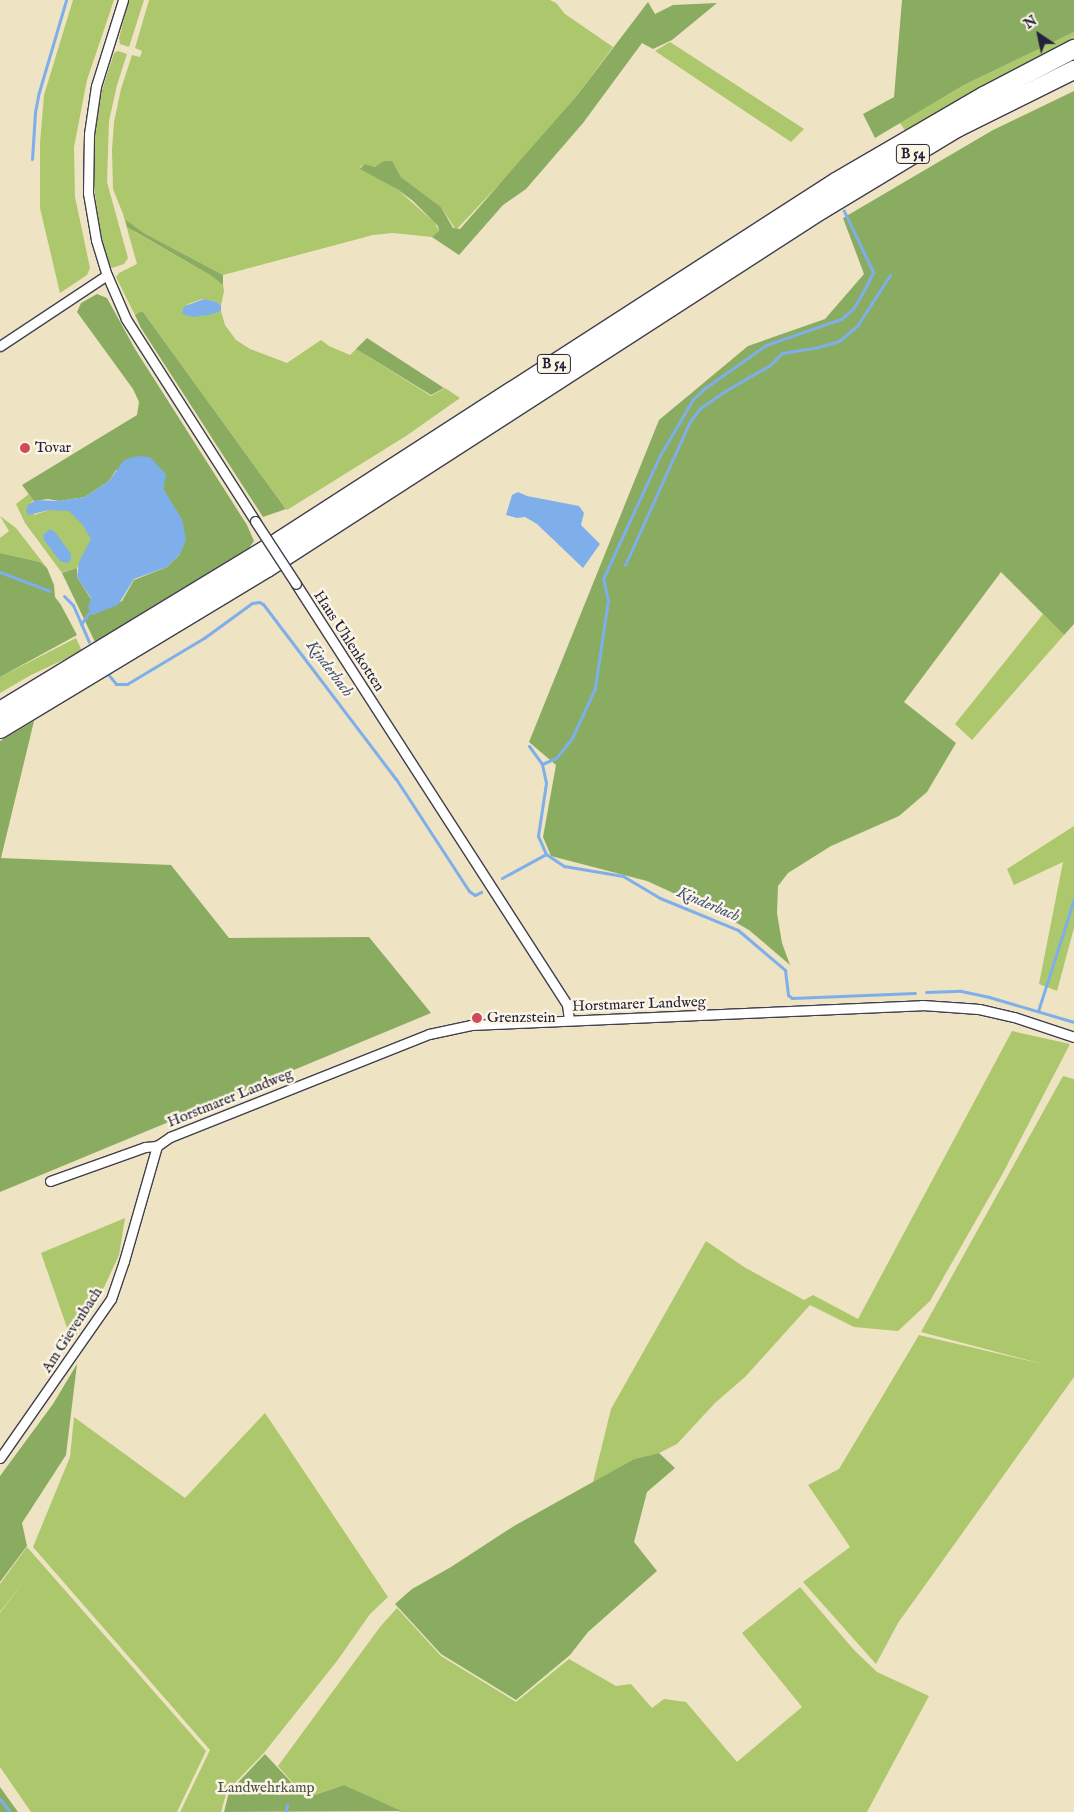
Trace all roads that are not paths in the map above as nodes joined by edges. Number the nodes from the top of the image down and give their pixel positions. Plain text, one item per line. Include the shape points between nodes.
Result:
1 (123, 0) edge
2 (1074, 50) edge
3 (1074, 70) edge
4 (107, 274) junction
5 (0, 346) edge
6 (0, 711) edge
7 (0, 729) edge
8 (569, 1020) junction
9 (1074, 1036) edge
10 (157, 1146) junction
11 (50, 1181) dead end
12 (0, 1458) edge

1 - 4 street, Haus Uhlenkotten via 96,86 88,146 90,210
2 - 6 highway, B 54 via 961,108 829,186 282,540
3 - 7 highway, B 54 via 957,128 821,210 275,563
4 - 5 street
4 - 8 street, Haus Uhlenkotten, bridge via 139,342 567,1004
8 - 9 street, Horstmarer Landweg via 950,1006 1014,1017
8 - 10 street, Horstmarer Landweg via 471,1025 429,1034 170,1137
10 - 11 street, Horstmarer Landweg via 145,1147
10 - 12 street, Am Gievenbach via 111,1300

